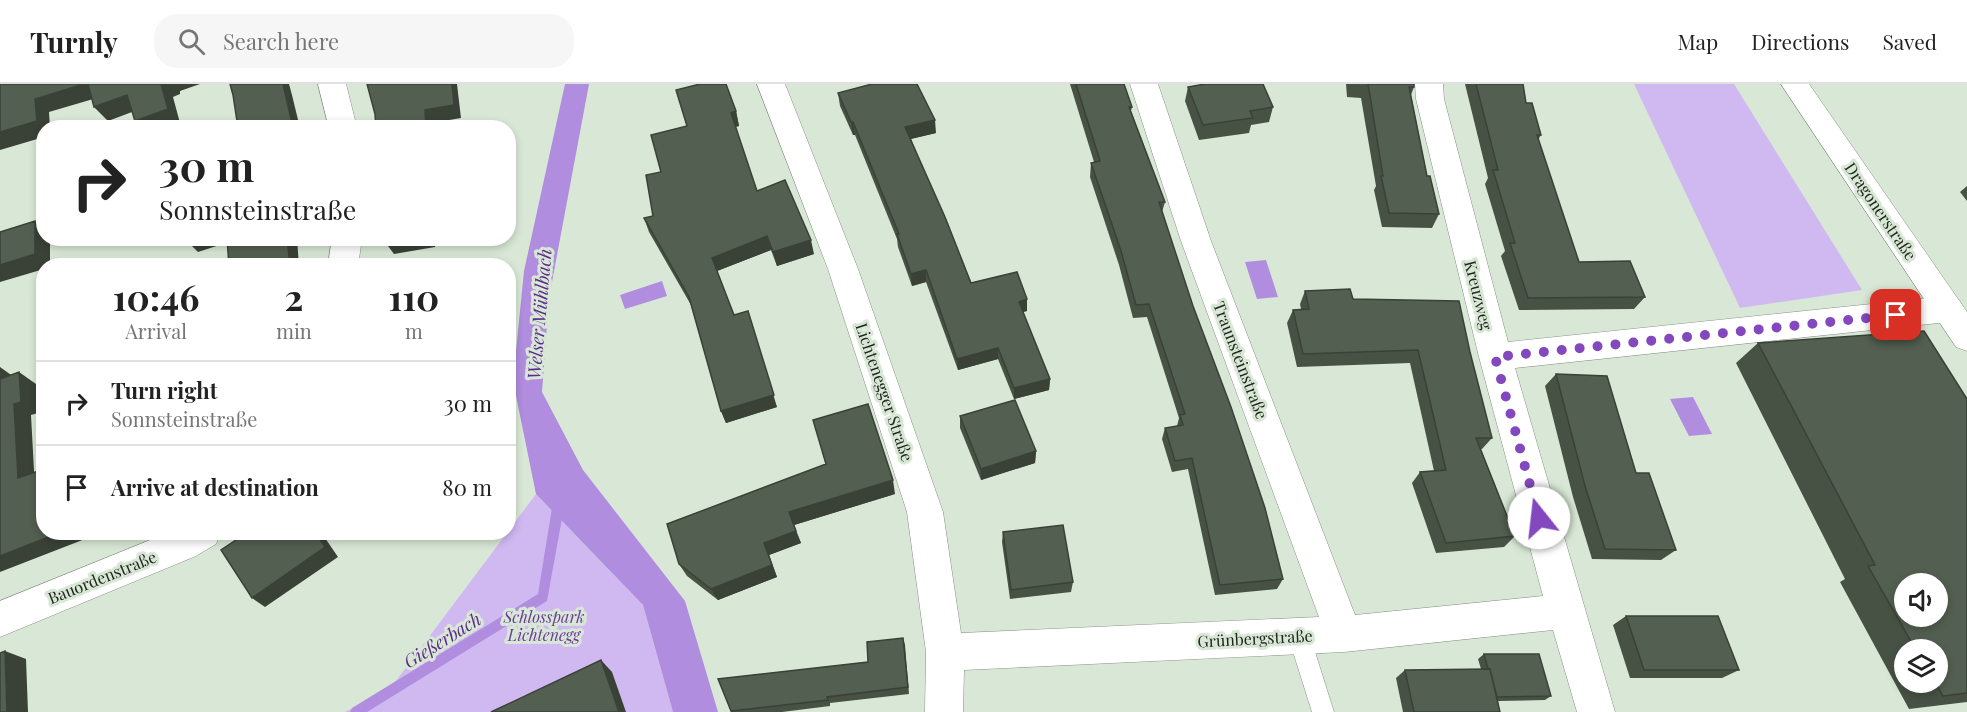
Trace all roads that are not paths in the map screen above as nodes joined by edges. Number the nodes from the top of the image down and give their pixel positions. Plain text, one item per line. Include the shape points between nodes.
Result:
1 (332, 84) edge
2 (771, 84) edge
3 (1144, 84) edge
4 (1429, 84) edge
5 (1795, 84) edge
6 (341, 120) edge
7 (1948, 309) junction
8 (1967, 338) edge
9 (1495, 357) junction
10 (190, 540) edge
11 (1565, 610) junction
12 (0, 619) edge
13 (1344, 634) junction
14 (1299, 636) junction
15 (945, 652) junction
16 (944, 712) edge
17 (1323, 712) edge
18 (1596, 712) edge

1 - 6 street
2 - 15 street, Lichtenegger Straße via 843,269 925,512
3 - 13 street, Traunsteinstraße via 1196,241
4 - 9 street, Kreuzweg
5 - 7 street, Dragonerstraße
7 - 8 street, Dragonerstraße
7 - 9 street
9 - 11 street, Kreuzweg
10 - 12 street, Bauordenstraße
11 - 13 street, Grünbergstraße
11 - 18 street, Kreuzweg
13 - 14 street, Grünbergstraße
14 - 15 street, Grünbergstraße
14 - 17 lane
15 - 16 street, Lichtenegger Straße

